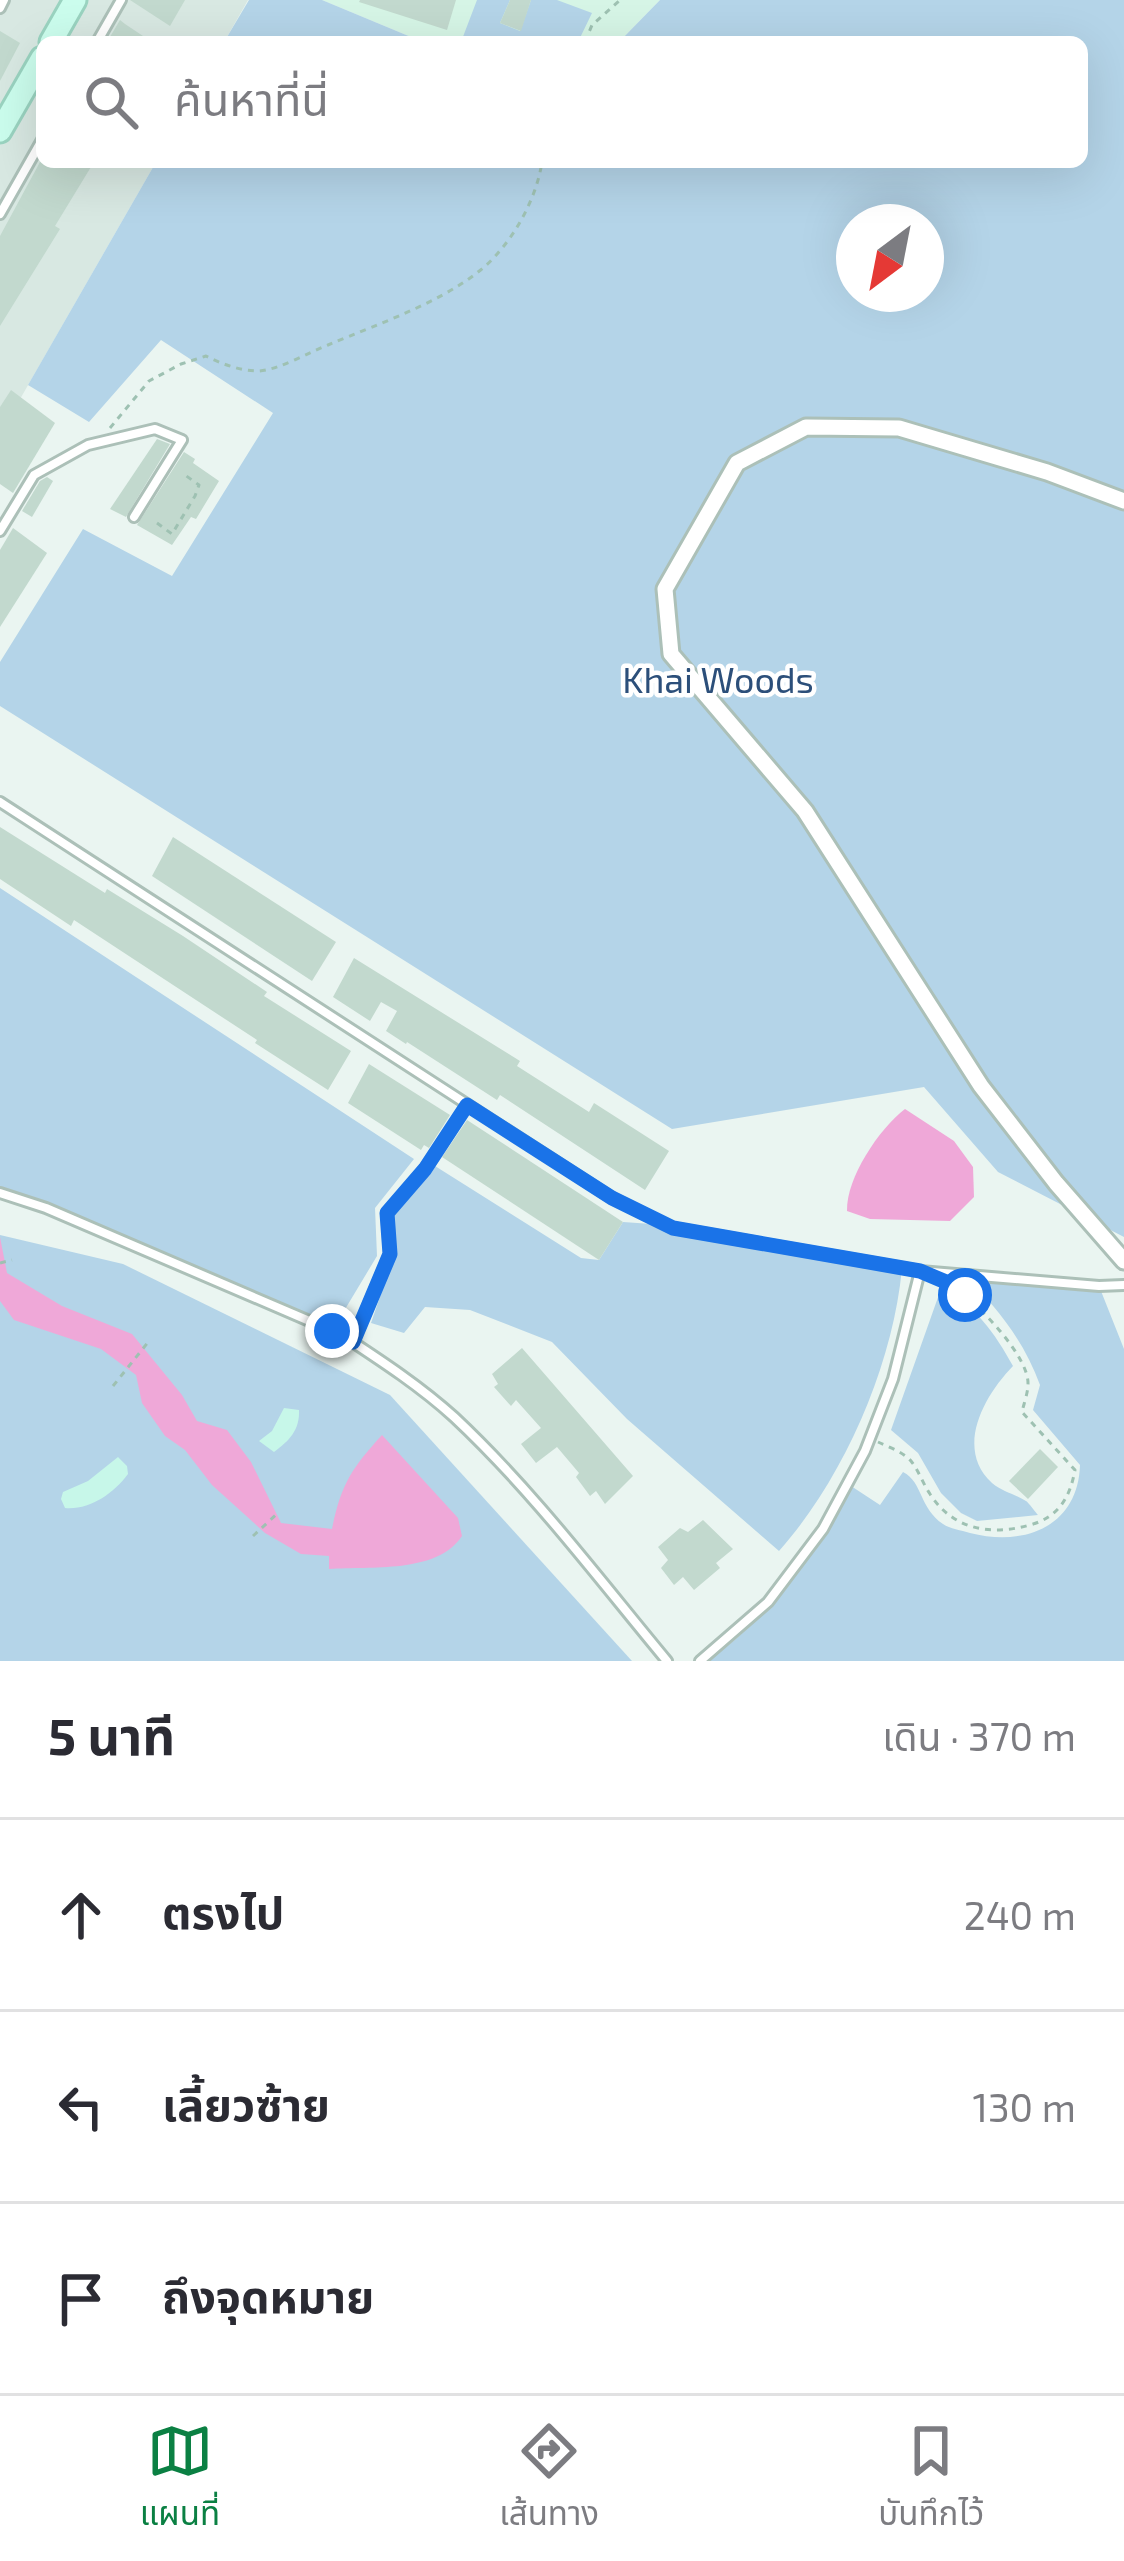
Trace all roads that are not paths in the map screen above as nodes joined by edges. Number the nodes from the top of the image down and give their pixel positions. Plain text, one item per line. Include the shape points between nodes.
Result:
1 (4, 0) edge
2 (75, 0) edge
3 (121, 0) edge
4 (0, 8) edge
5 (54, 36) edge
6 (100, 36) edge
7 (36, 68) edge
8 (0, 131) edge
9 (36, 151) edge
10 (0, 214) edge
11 (1124, 501) edge
12 (134, 517) dead end
13 (0, 531) edge
14 (0, 802) edge
15 (467, 1105) junction
16 (0, 1193) edge
17 (1124, 1261) edge
18 (920, 1271) junction
19 (1124, 1285) edge
20 (353, 1342) junction
21 (668, 1661) edge
22 (700, 1661) edge

1 - 4 lane
2 - 5 street
3 - 6 lane
7 - 8 street
9 - 10 lane
11 - 17 street via 899,428 806,427 736,463 665,589 671,654 805,811 981,1086
12 - 13 lane via 182,440 155,429 88,445 34,476
14 - 15 lane
15 - 18 lane via 673,1228
15 - 20 lane via 387,1213 390,1254
16 - 20 lane
18 - 19 lane
18 - 22 lane via 893,1379 823,1529 768,1602
20 - 21 lane via 452,1415 546,1512

